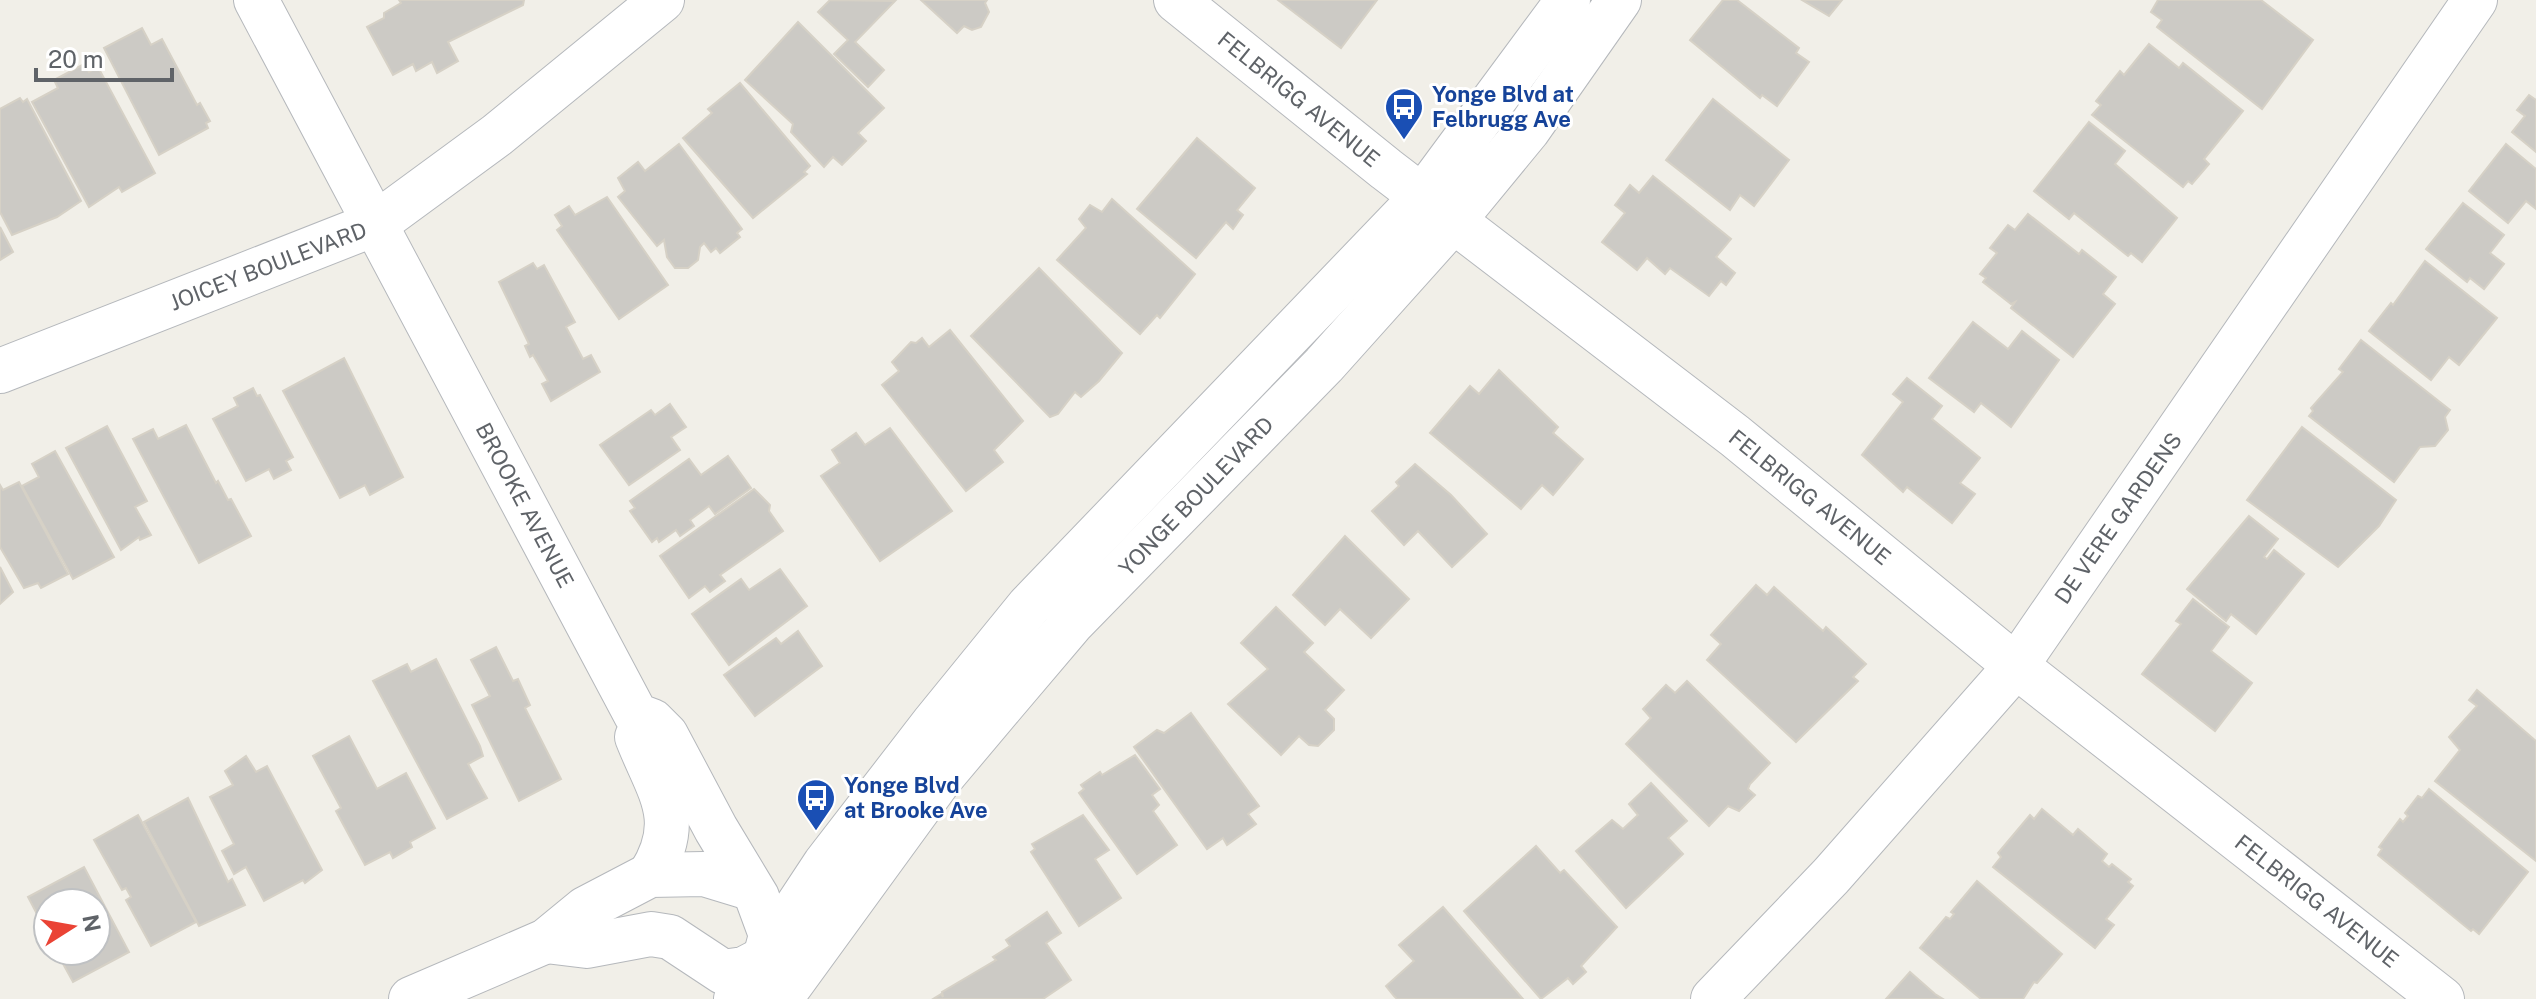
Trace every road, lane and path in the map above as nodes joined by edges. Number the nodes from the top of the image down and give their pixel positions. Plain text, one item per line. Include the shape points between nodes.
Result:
1 (256, 0) edge
2 (662, 0) edge
3 (1176, 0) edge
4 (1568, 0) edge
5 (1619, 0) edge
6 (2475, 0) edge
7 (1438, 208) junction
8 (377, 223) junction
9 (0, 371) edge
10 (2016, 666) junction
11 (636, 715) junction
12 (650, 875) junction
13 (750, 888) junction
14 (546, 941) junction
15 (780, 987) edge
16 (411, 999) edge
17 (736, 999) edge
18 (1713, 999) edge
19 (2442, 999) edge

1 - 8 street, BROOKE AVENUE
2 - 8 street, JOICEY BOULEVARD via 497,135
3 - 7 street, FELBRIGG AVENUE
4 - 7 street, YONGE BOULEVARD
5 - 7 street, YONGE BOULEVARD via 1528,130
6 - 10 street, DE VERE GARDENS
7 - 10 street, FELBRIGG AVENUE via 1735,436
7 - 15 street, YONGE BOULEVARD via 1314,376 1071,624 940,779
8 - 9 street, JOICEY BOULEVARD
8 - 11 street, BROOKE AVENUE
10 - 18 street, DE VERE GARDENS via 1831,876
10 - 19 street, FELBRIGG AVENUE
11 - 12 street via 638,740 659,782 669,823 665,849
11 - 13 street, BROOKE AVENUE via 666,735
12 - 13 street via 696,873
12 - 14 street via 585,909
13 - 15 street, BROOKE AVENUE via 768,921
14 - 15 street via 587,946 651,934 670,937 723,972 744,969
14 - 16 street
15 - 17 street, YONGE BOULEVARD

